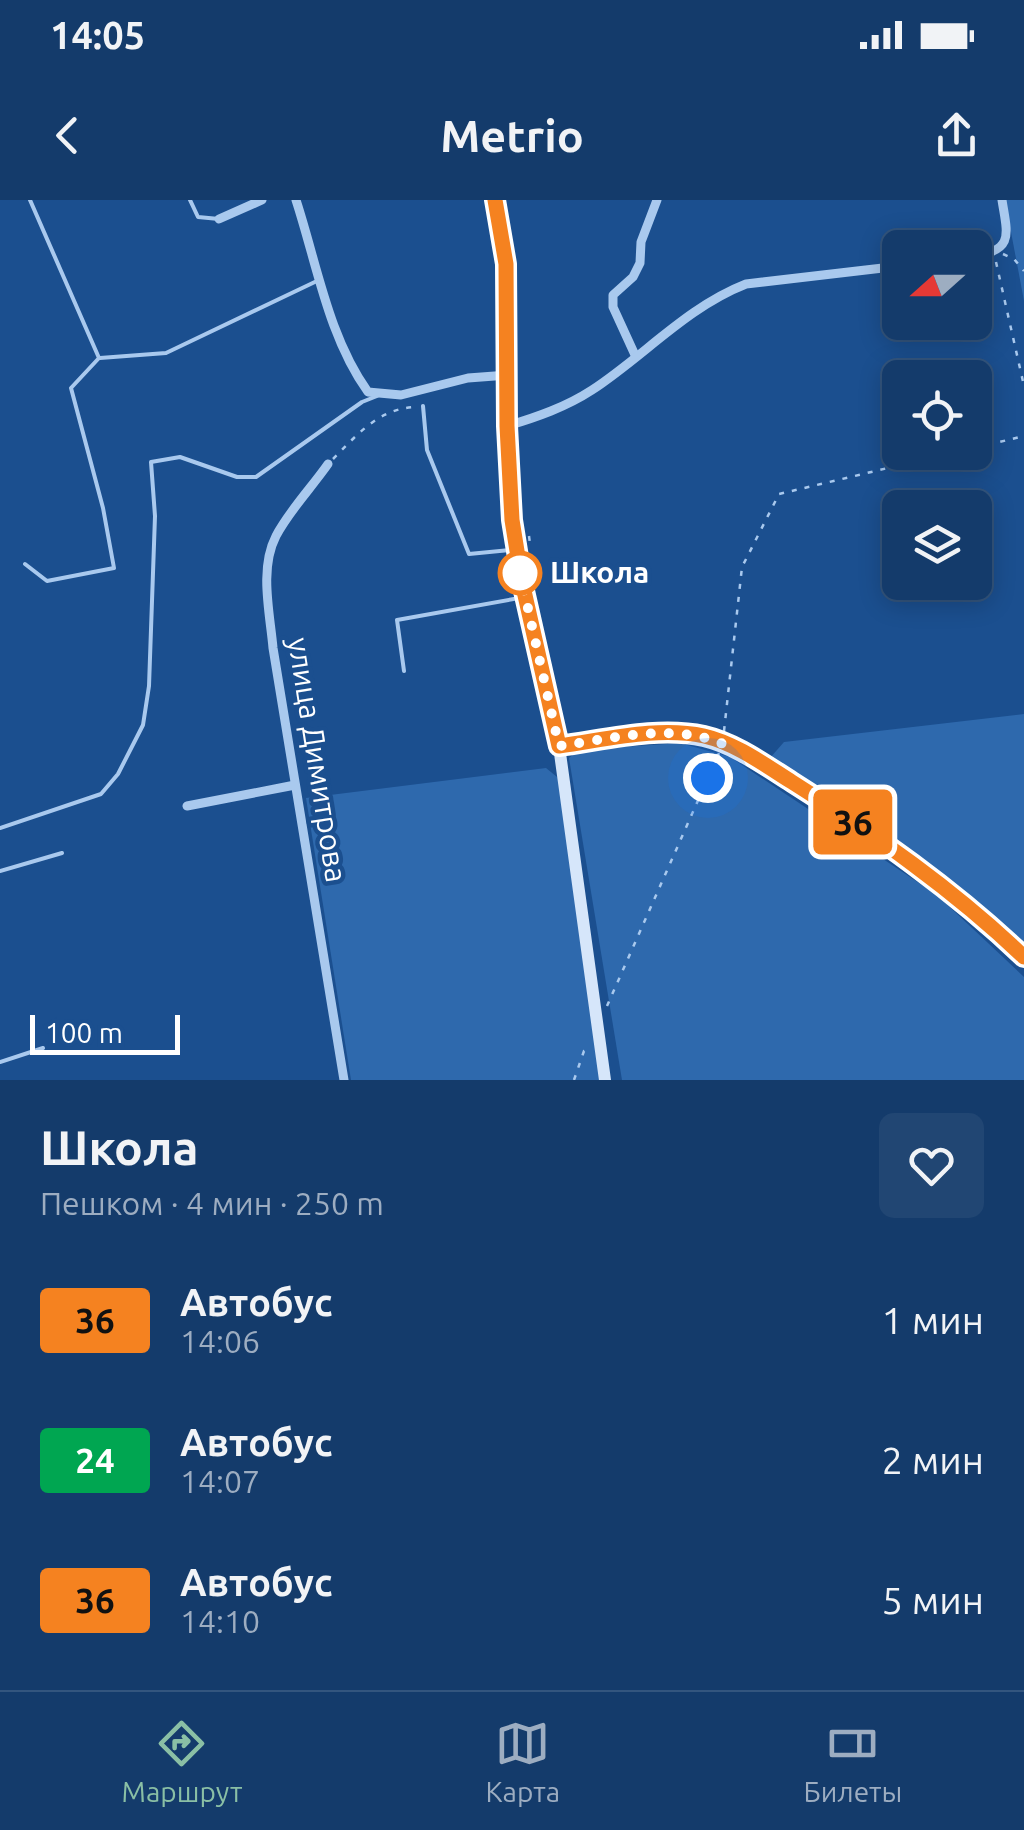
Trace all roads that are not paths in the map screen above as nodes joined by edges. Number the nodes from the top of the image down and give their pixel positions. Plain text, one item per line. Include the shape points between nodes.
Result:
1 (30, 200) edge
2 (190, 200) edge
3 (262, 200) edge
4 (296, 200) edge
5 (496, 200) edge
6 (658, 200) edge
7 (1002, 200) edge
8 (220, 219) joint
9 (992, 253) edge
10 (882, 268) edge
11 (319, 280) junction
12 (635, 355) junction
13 (99, 358) junction
14 (508, 375) junction
15 (382, 394) junction
16 (423, 406) road end
17 (507, 426) junction
18 (328, 464) road end
19 (523, 547) junction
20 (25, 564) dead end
21 (525, 597) junction
22 (404, 671) dead end
23 (559, 746) junction
24 (295, 785) junction
25 (187, 806) dead end
26 (0, 828) edge
27 (62, 852) dead end
28 (0, 871) edge
29 (1024, 957) edge
30 (44, 1048) dead end
31 (0, 1062) edge
32 (344, 1080) edge
33 (605, 1080) edge

1 - 13 lane
2 - 8 lane via 198,217
3 - 8 street
4 - 11 street
5 - 14 main road via 506,264
6 - 12 street via 640,263 612,295
7 - 9 street via 1007,233 1004,246
10 - 12 street via 746,284
11 - 13 lane via 166,353
11 - 15 street via 349,365 368,392
12 - 17 street via 562,408
13 - 20 lane via 71,388 114,568 47,581
14 - 15 street
14 - 17 main road
15 - 26 lane via 256,477 180,458 151,462 150,686 143,725 101,794
16 - 19 lane via 427,450 469,554
17 - 19 main road
18 - 24 street, улица Димитрова via 276,536 269,557 273,648
19 - 21 main road
21 - 22 lane via 397,620
21 - 23 main road
23 - 29 street via 658,733 723,744 894,850
23 - 33 main road
24 - 25 street
24 - 32 street, улица Димитрова
27 - 28 lane
30 - 31 lane

